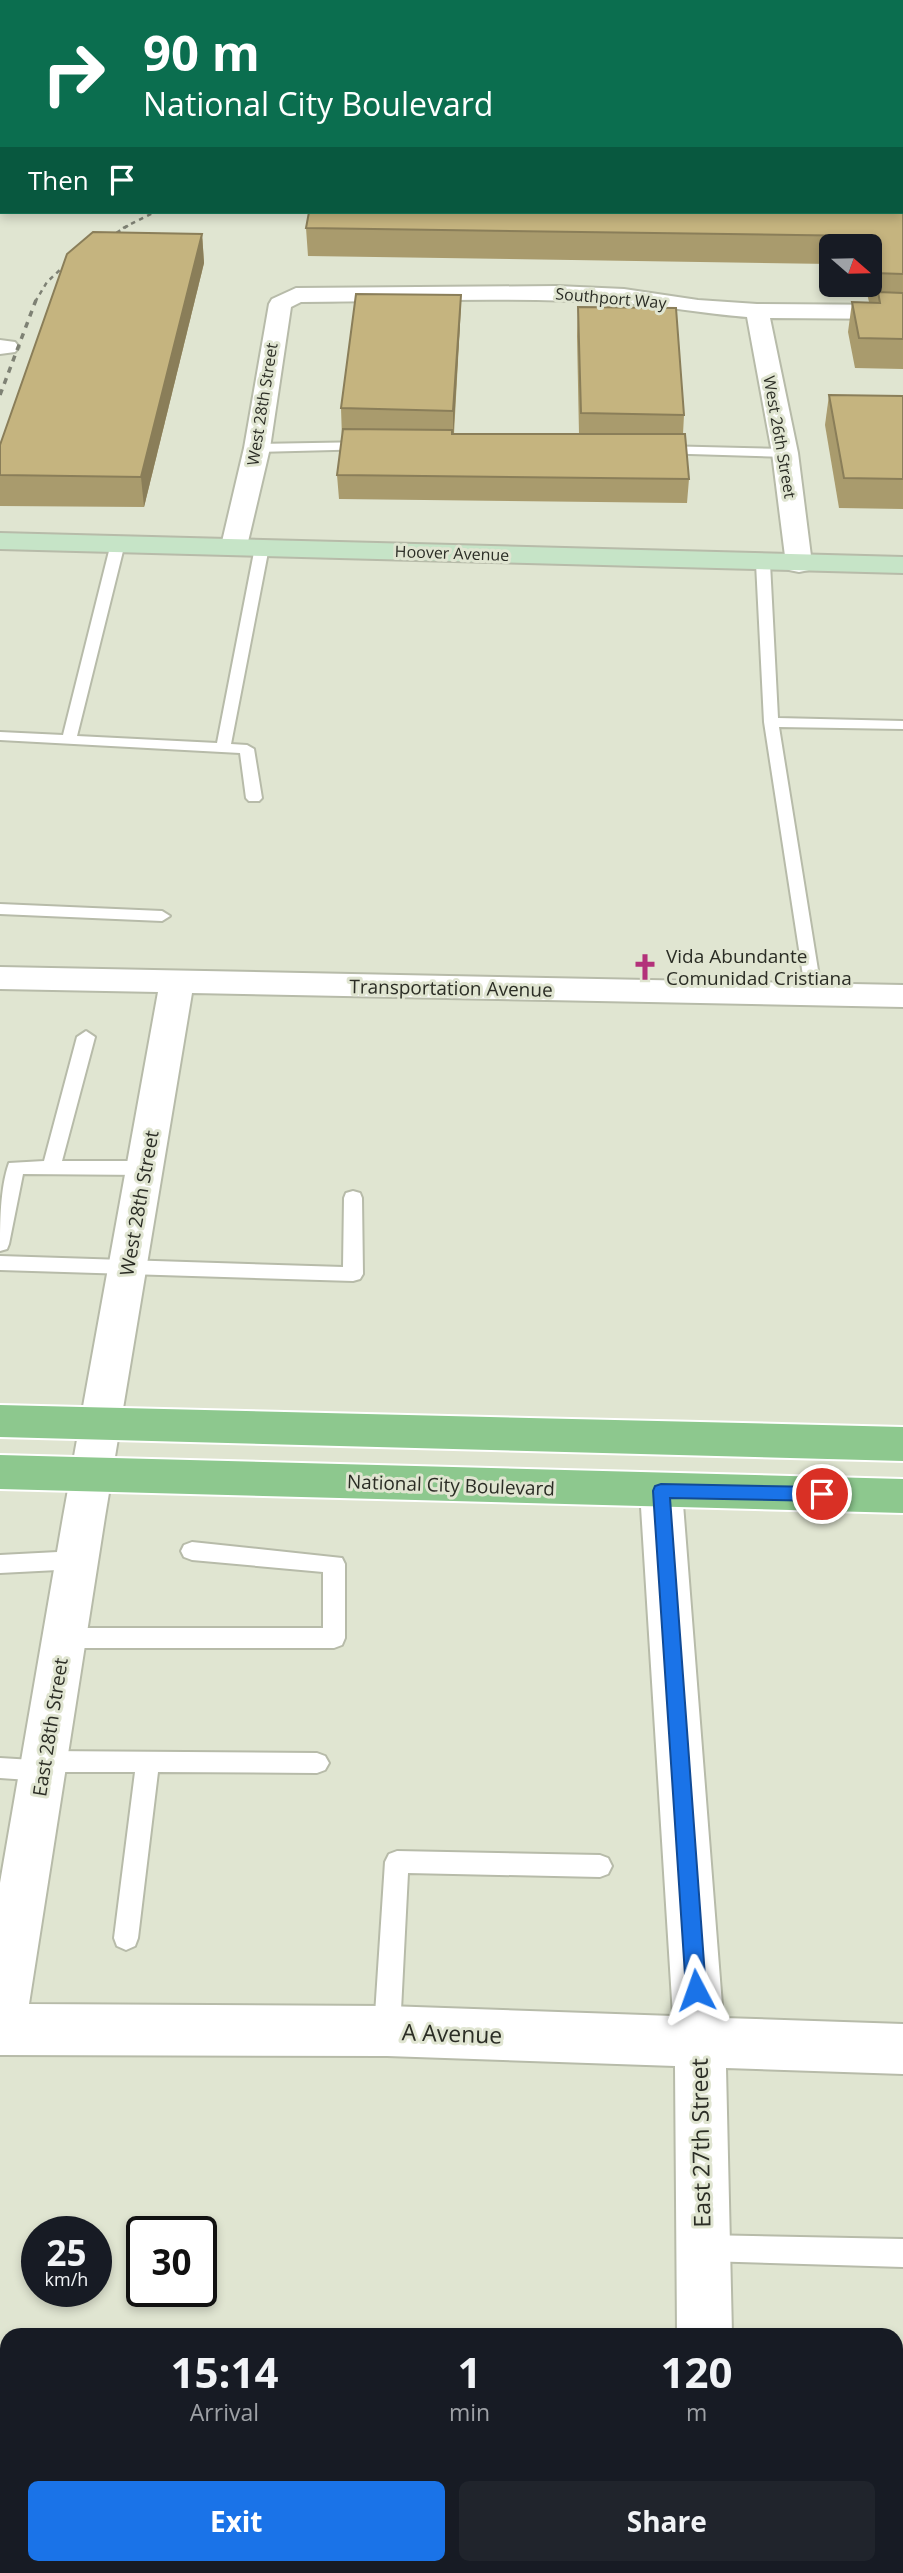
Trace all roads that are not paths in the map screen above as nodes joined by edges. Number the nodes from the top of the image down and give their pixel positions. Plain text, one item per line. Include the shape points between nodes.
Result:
1 (320, 293) joint
2 (757, 311) junction
3 (903, 312) edge
4 (376, 446) edge
5 (257, 448) junction
6 (646, 450) edge
7 (785, 453) junction
8 (0, 541) edge
9 (118, 543) junction
10 (234, 546) junction
11 (262, 547) junction
12 (763, 564) junction
13 (799, 564) junction
14 (903, 565) edge
15 (771, 723) junction
16 (903, 725) edge
17 (0, 736) edge
18 (69, 740) junction
19 (223, 748) junction
20 (254, 798) dead end
21 (0, 909) edge
22 (162, 916) dead end
23 (0, 978) edge
24 (177, 982) junction
25 (814, 995) junction
26 (903, 996) edge
27 (86, 1037) dead end
28 (51, 1167) junction
29 (8, 1168) edge
30 (145, 1168) junction
31 (353, 1198) dead end
32 (0, 1244) edge
33 (0, 1263) edge
34 (127, 1269) junction
35 (0, 1421) edge
36 (100, 1423) junction
37 (903, 1444) edge
38 (0, 1472) edge
39 (92, 1475) junction
40 (661, 1491) junction
41 (903, 1496) edge
42 (192, 1551) dead end
43 (77, 1560) junction
44 (0, 1564) edge
45 (65, 1638) junction
46 (148, 1762) junction
47 (317, 1763) dead end
48 (29, 1767) edge
49 (600, 1866) dead end
50 (126, 1938) dead end
51 (0, 2029) edge
52 (387, 2032) junction
53 (700, 2044) junction
54 (903, 2049) edge
55 (703, 2248) junction
56 (903, 2253) edge
57 (705, 2328) edge

1 - 2 street, Southport Way via 624,296
1 - 5 street, West 28th Street via 296,295 280,303
2 - 3 street, Southport Way
2 - 7 street, West 26th Street
4 - 5 lane
5 - 10 street, West 28th Street
6 - 7 lane
7 - 13 street, West 26th Street
8 - 9 street, Hoover Avenue
9 - 10 street, Hoover Avenue
9 - 18 lane
10 - 11 street, Hoover Avenue
11 - 12 street, Hoover Avenue
11 - 19 lane
12 - 13 street, Hoover Avenue
12 - 15 lane
13 - 14 street, Hoover Avenue
15 - 16 lane
15 - 25 lane
17 - 18 lane
18 - 19 lane
19 - 20 lane via 247,749
21 - 22 lane
23 - 24 street, Transportation Avenue
24 - 25 street, Transportation Avenue
24 - 30 street, West 28th Street
25 - 26 street, Transportation Avenue
27 - 28 lane
28 - 29 lane
28 - 30 lane
29 - 32 lane
30 - 34 street, West 28th Street
31 - 34 lane via 353,1274
33 - 34 lane
34 - 36 street, West 28th Street
35 - 36 main road
36 - 37 main road
36 - 39 street, East 28th Street
38 - 39 main road, National City Boulevard
39 - 40 main road, National City Boulevard
39 - 43 street, East 28th Street
40 - 41 main road, National City Boulevard
40 - 53 street, East 27th Street
42 - 45 lane via 334,1564 334,1638
43 - 44 lane
43 - 45 street, East 28th Street
45 - 48 street, East 28th Street
46 - 47 lane
46 - 48 lane
46 - 50 lane
48 - 51 street, East 28th Street
49 - 52 lane via 397,1862
51 - 52 street, A Avenue
52 - 53 street, A Avenue
53 - 54 street, A Avenue
53 - 55 street, East 27th Street
55 - 56 lane
55 - 57 street, East 27th Street

